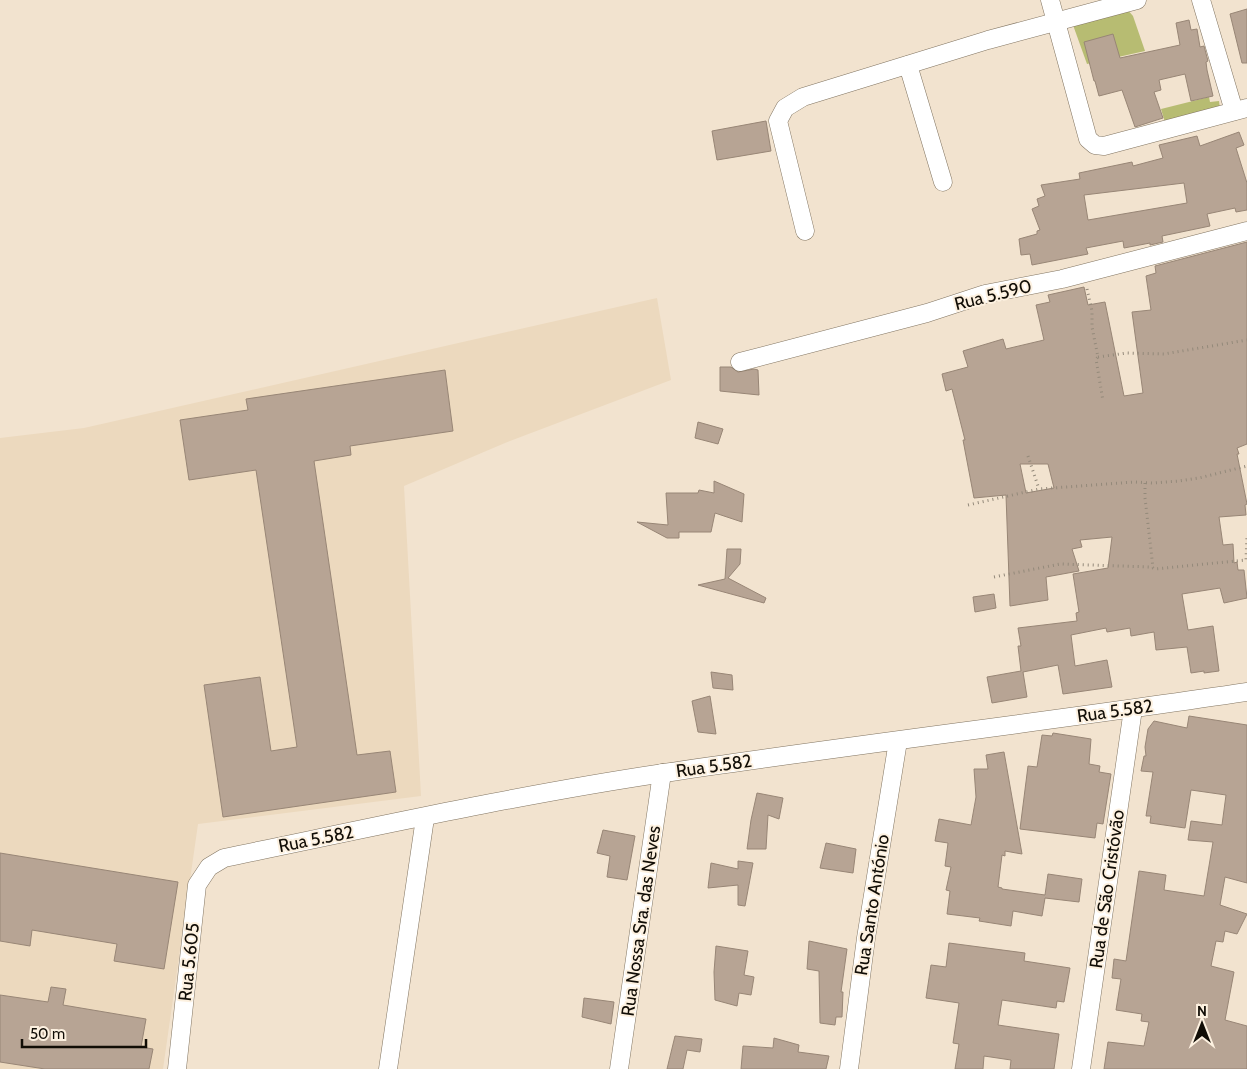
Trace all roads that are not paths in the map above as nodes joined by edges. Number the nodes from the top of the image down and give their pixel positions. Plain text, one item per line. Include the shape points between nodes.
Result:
1 (1050, 0) edge
2 (1137, 0) edge
3 (1201, 0) edge
4 (1055, 22) junction
5 (908, 65) junction
6 (1241, 110) edge
7 (943, 182) dead end
8 (805, 231) dead end
9 (1247, 231) edge
10 (740, 362) dead end
11 (1247, 692) edge
12 (1133, 709) junction
13 (898, 741) junction
14 (662, 773) junction
15 (425, 818) junction
16 (197, 885) joint
17 (177, 1069) edge
18 (388, 1069) edge
19 (619, 1069) edge
20 (849, 1069) edge
21 (1081, 1069) edge

1 - 4 street
2 - 4 street
3 - 6 street
4 - 5 street
4 - 6 street via 1088,139 1095,145 1104,146
5 - 7 street
5 - 8 street via 803,98 785,108 778,121
9 - 10 street, Rua 5.590 via 1084,274 985,294 927,313
11 - 12 street, Rua 5.582
12 - 13 street, Rua 5.582
12 - 21 street, Rua de São Cristóvão
13 - 14 street, Rua 5.582
13 - 20 street, Rua Santo António via 866,938
14 - 15 street, Rua 5.582
14 - 19 street, Rua Nossa Sra. das Neves
15 - 16 street, Rua 5.582 via 224,858 208,867
15 - 18 street
16 - 17 street, Rua 5.605

